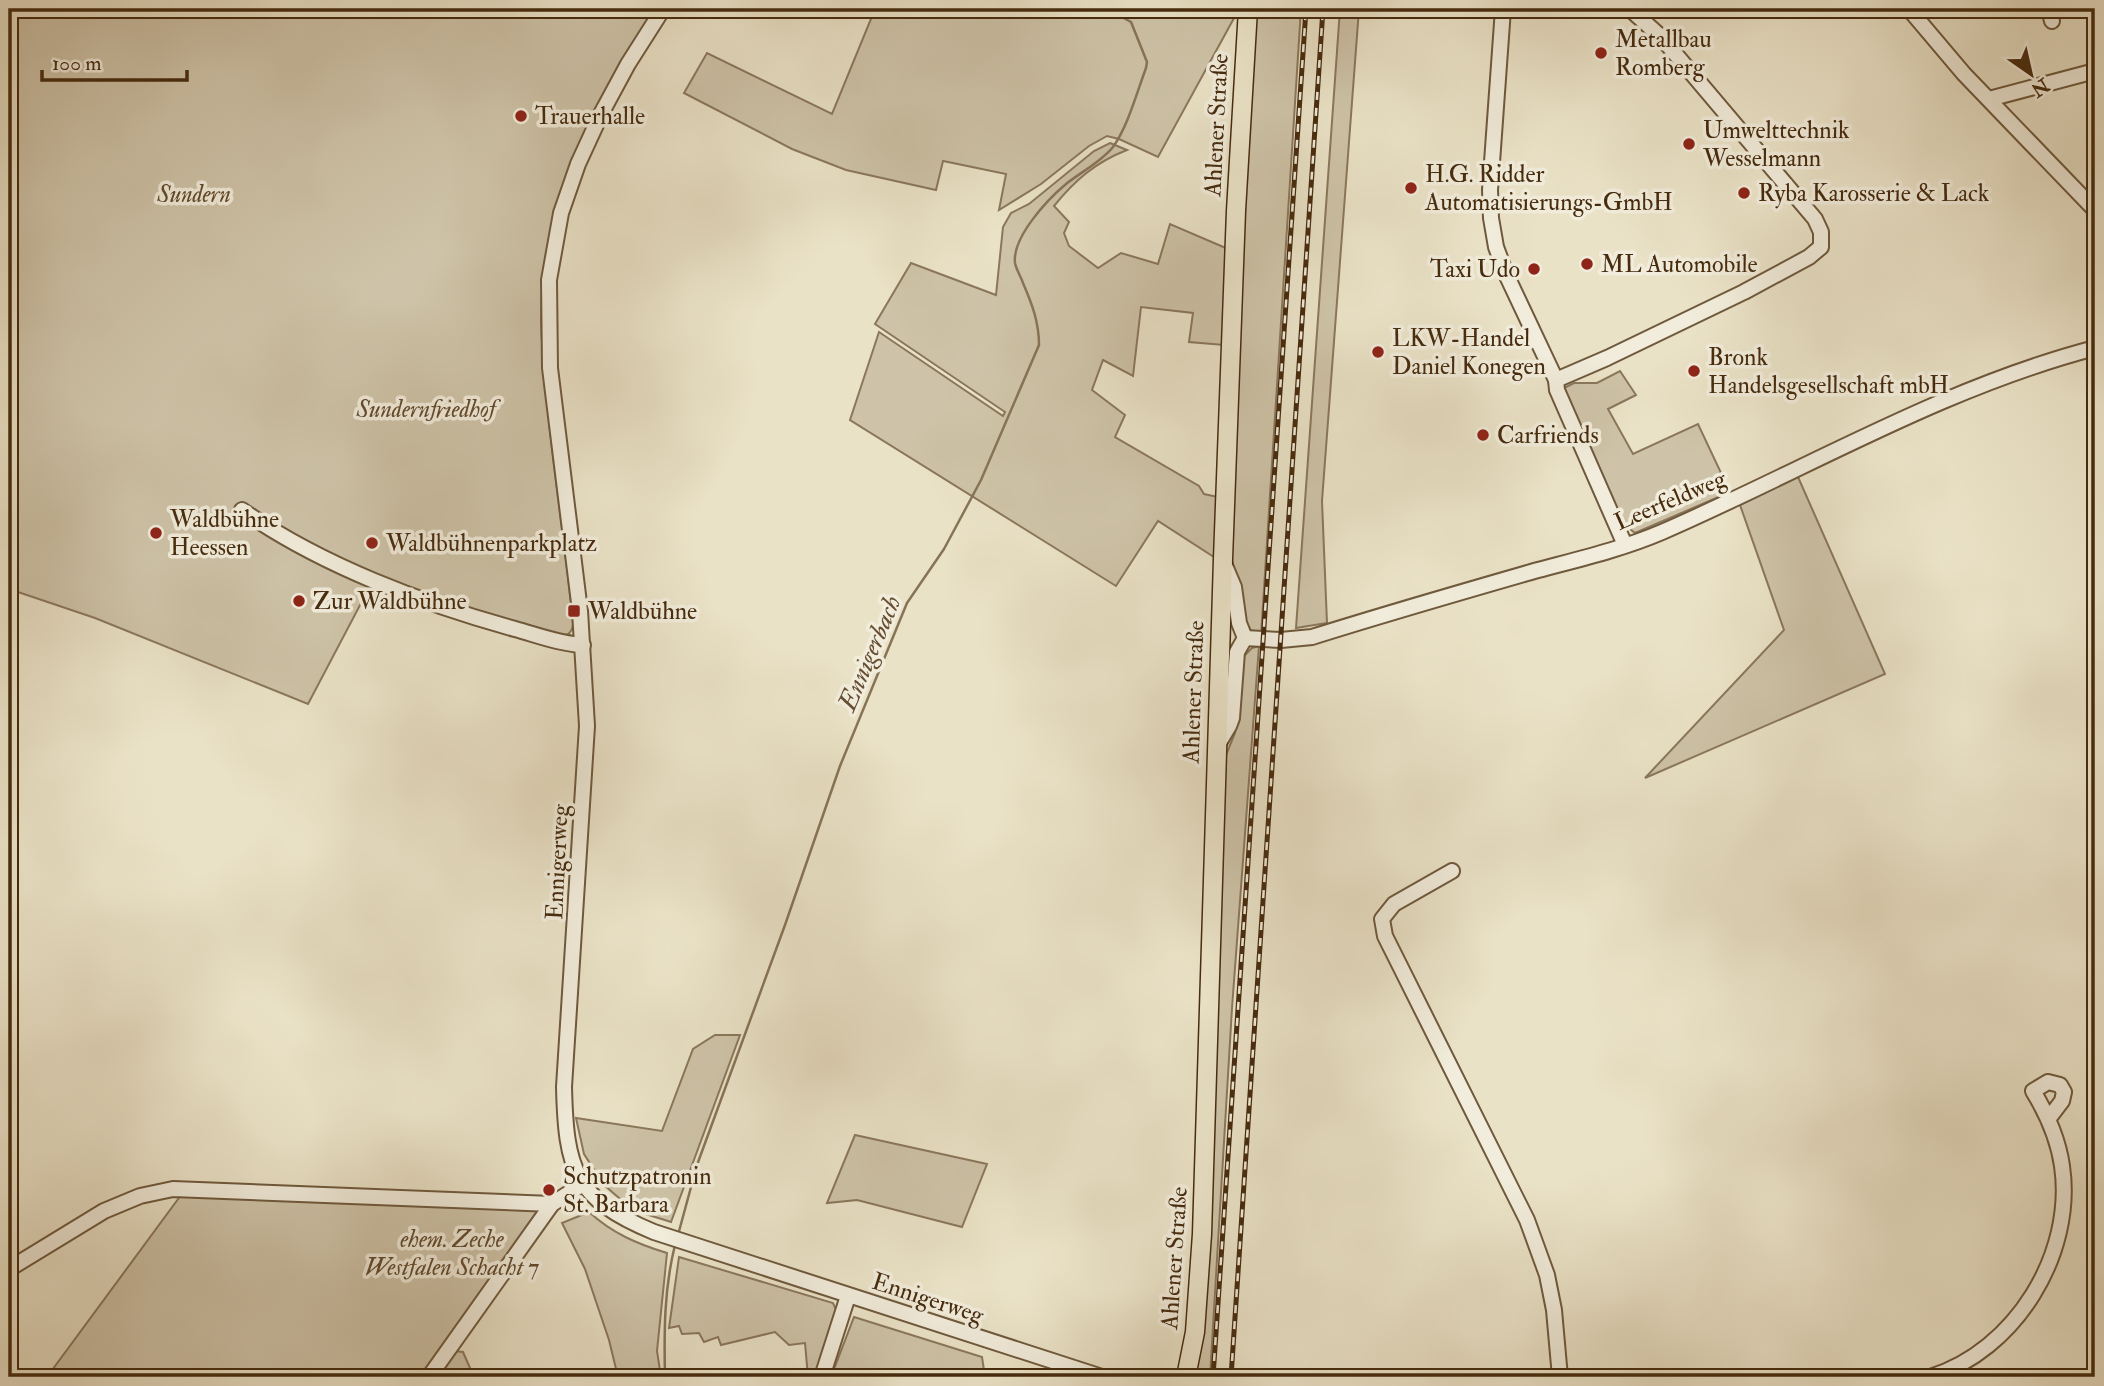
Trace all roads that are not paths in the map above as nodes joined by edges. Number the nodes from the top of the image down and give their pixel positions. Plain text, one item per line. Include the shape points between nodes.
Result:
1 (663, 9) edge
2 (1248, 9) edge
3 (1503, 9) edge
4 (1630, 9) edge
5 (1909, 9) edge
6 (2095, 71) edge
7 (1989, 99) junction
8 (2095, 210) edge
9 (2095, 348) edge
10 (1556, 380) junction
11 (242, 510) dead end
12 (1625, 545) junction
13 (1223, 559) junction
14 (1245, 638) junction
15 (583, 645) junction
16 (1216, 747) junction
17 (1452, 871) dead end
18 (2049, 1118) dead end
19 (583, 1184) junction
20 (552, 1204) junction
21 (9, 1269) edge
22 (848, 1296) junction
23 (429, 1377) edge
24 (822, 1377) edge
25 (1102, 1377) edge
26 (1186, 1377) edge
27 (1560, 1377) edge
28 (1930, 1377) edge

1 - 15 street, Ennigerweg via 628,64 578,164 561,213 549,280 550,368
2 - 13 main road, Ahlener Straße
3 - 10 street via 1491,218 1506,274
4 - 10 street via 1661,37 1815,219 1821,247 1744,292
5 - 7 street
6 - 7 street
7 - 8 street
9 - 12 street, Leerfeldweg via 2010,373 1959,394
10 - 12 street
11 - 15 street via 360,576 492,622
12 - 14 street, Leerfeldweg via 1312,637
13 - 14 street
13 - 16 main road, Ahlener Straße
14 - 16 street via 1237,652 1232,718
15 - 19 street, Ennigerweg via 587,726 564,1087 568,1150
16 - 26 main road, Ahlener Straße via 1201,1261
17 - 27 street via 1394,904 1382,919 1385,936 1527,1220 1547,1275
18 - 28 street via 2063,1181 2061,1220 2045,1272 2024,1307 1993,1342
19 - 20 street
19 - 22 street, Ennigerweg via 603,1205 634,1224
20 - 21 street via 173,1189 104,1211
20 - 23 street
22 - 24 street
22 - 25 street, Ennigerweg

